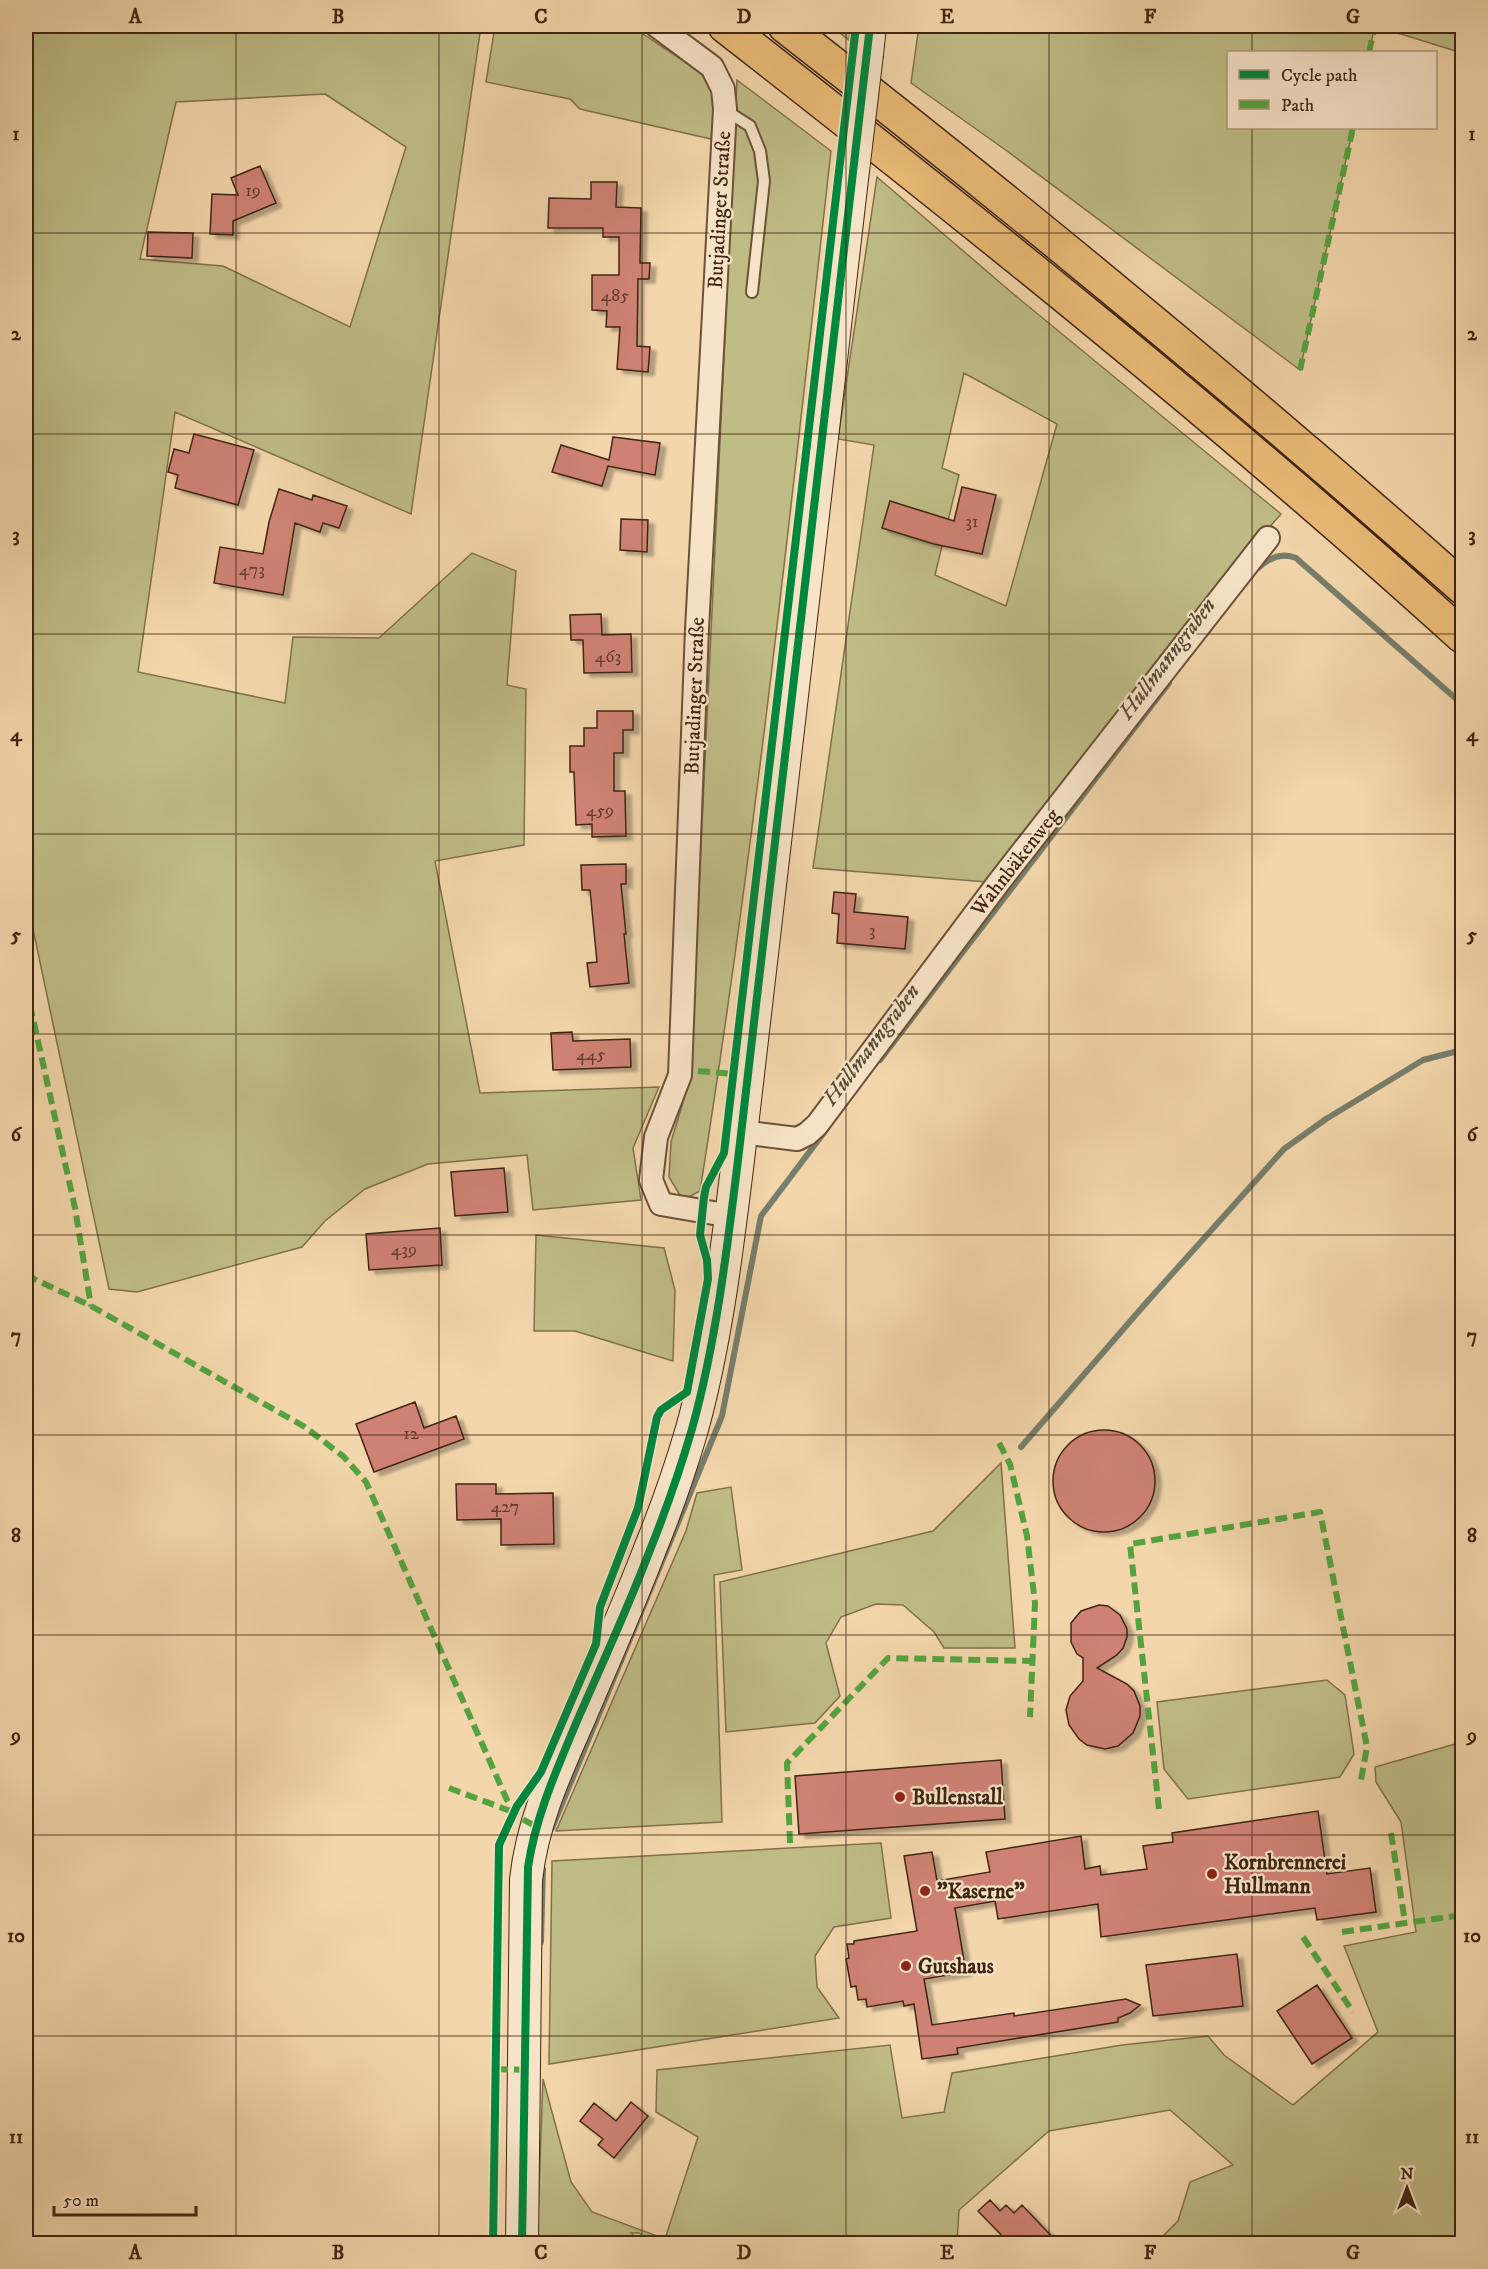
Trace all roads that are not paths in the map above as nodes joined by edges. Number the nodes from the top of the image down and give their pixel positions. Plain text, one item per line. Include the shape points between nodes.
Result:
1 (657, 26) edge
2 (725, 26) edge
3 (785, 26) edge
4 (868, 40) edge
5 (724, 109) junction
6 (752, 292) dead end
7 (1268, 538) dead end
8 (1462, 587) edge
9 (1462, 636) edge
10 (741, 1132) junction
11 (731, 1216) junction
12 (522, 2244) edge

1 - 5 street via 712,67 723,89
2 - 9 highway via 1060,291 1341,528
3 - 8 highway via 1080,261
4 - 10 street, bridge
5 - 6 lane via 750,126 760,151 764,181
5 - 11 street, Butjadinger Straße via 696,640 680,1075 656,1137 651,1180 660,1204
7 - 10 street, Wahnbäkenweg via 999,882 816,1125 797,1139
10 - 11 street
11 - 12 street via 714,1330 684,1454 650,1550 532,1838 526,1880

